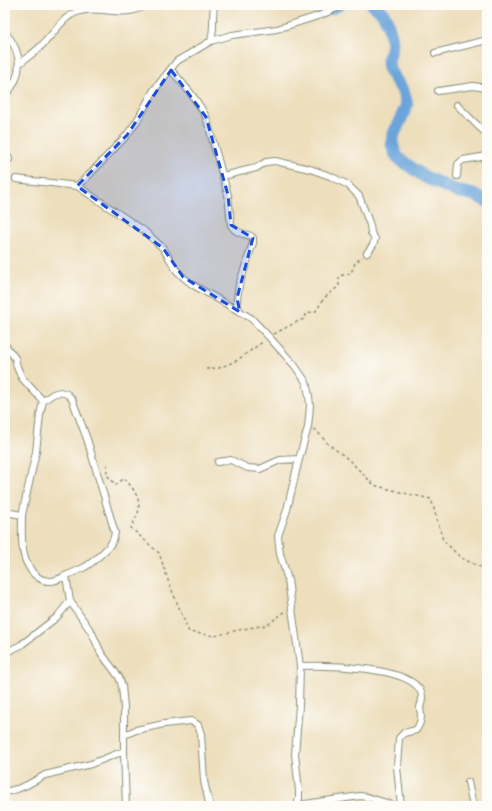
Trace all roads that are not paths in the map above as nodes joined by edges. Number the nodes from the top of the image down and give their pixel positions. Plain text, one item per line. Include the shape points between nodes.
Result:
1 (146, 5) edge
2 (214, 5) edge
3 (343, 5) edge
4 (5, 32) edge
5 (487, 40) edge
6 (210, 41) junction
7 (435, 53) dead end
8 (19, 64) junction
9 (171, 70) junction
10 (487, 88) edge
11 (438, 91) dead end
12 (5, 96) edge
13 (457, 105) dead end
14 (487, 134) edge
15 (5, 140) edge
16 (487, 156) edge
17 (9, 159) dead end
18 (223, 176) junction
19 (457, 176) dead end
20 (16, 179) dead end
21 (77, 186) junction
22 (367, 253) road end
23 (240, 312) junction
24 (5, 345) edge
25 (43, 401) junction
26 (299, 459) junction
27 (218, 462) dead end
28 (5, 512) edge
29 (22, 515) junction
30 (66, 576) junction
31 (70, 601) junction
32 (5, 653) edge
33 (300, 666) junction
34 (124, 735) junction
35 (124, 751) junction
36 (468, 782) dead end
37 (5, 792) edge
38 (126, 806) edge
39 (208, 806) edge
40 (297, 806) edge
41 (396, 806) edge
42 (401, 806) edge
43 (473, 806) edge

1 - 8 street via 134,11 86,9 74,12 60,23 44,44
2 - 6 street
3 - 6 street via 277,29 232,35
4 - 8 street via 15,46
5 - 7 street
6 - 9 street via 177,62
8 - 12 street via 15,80
9 - 18 street via 206,116
9 - 21 street via 154,90 127,135
10 - 11 street via 473,86
13 - 14 street
15 - 17 street
16 - 19 street via 462,160 458,164
18 - 22 street via 256,168 275,160 310,169 348,184 358,196 375,239
18 - 23 street via 231,225 233,229 253,238 239,285 237,305
20 - 21 street
21 - 23 street via 143,230 163,248 183,278
23 - 26 street via 252,318 306,382 310,406 308,427
24 - 25 street via 15,358 22,378
25 - 29 street via 36,452
25 - 30 street via 60,392 72,399 87,439 115,533 113,541 95,560
26 - 27 street via 280,460 260,469 248,468 231,460
26 - 33 street via 278,536 280,554 288,580
28 - 29 street
29 - 30 street via 22,537 28,566 38,577 46,581
30 - 31 street
31 - 32 street via 57,618 21,645
31 - 34 street via 92,633 105,660 119,677 124,707
33 - 40 street via 295,754 299,791
33 - 42 street via 371,669 404,678 420,690 422,702 419,726 399,738 397,767
34 - 35 street
34 - 39 street via 164,724 191,721 198,725
35 - 37 street via 91,764 45,775 27,785
35 - 38 street
36 - 43 street
40 - 41 street via 360,796

